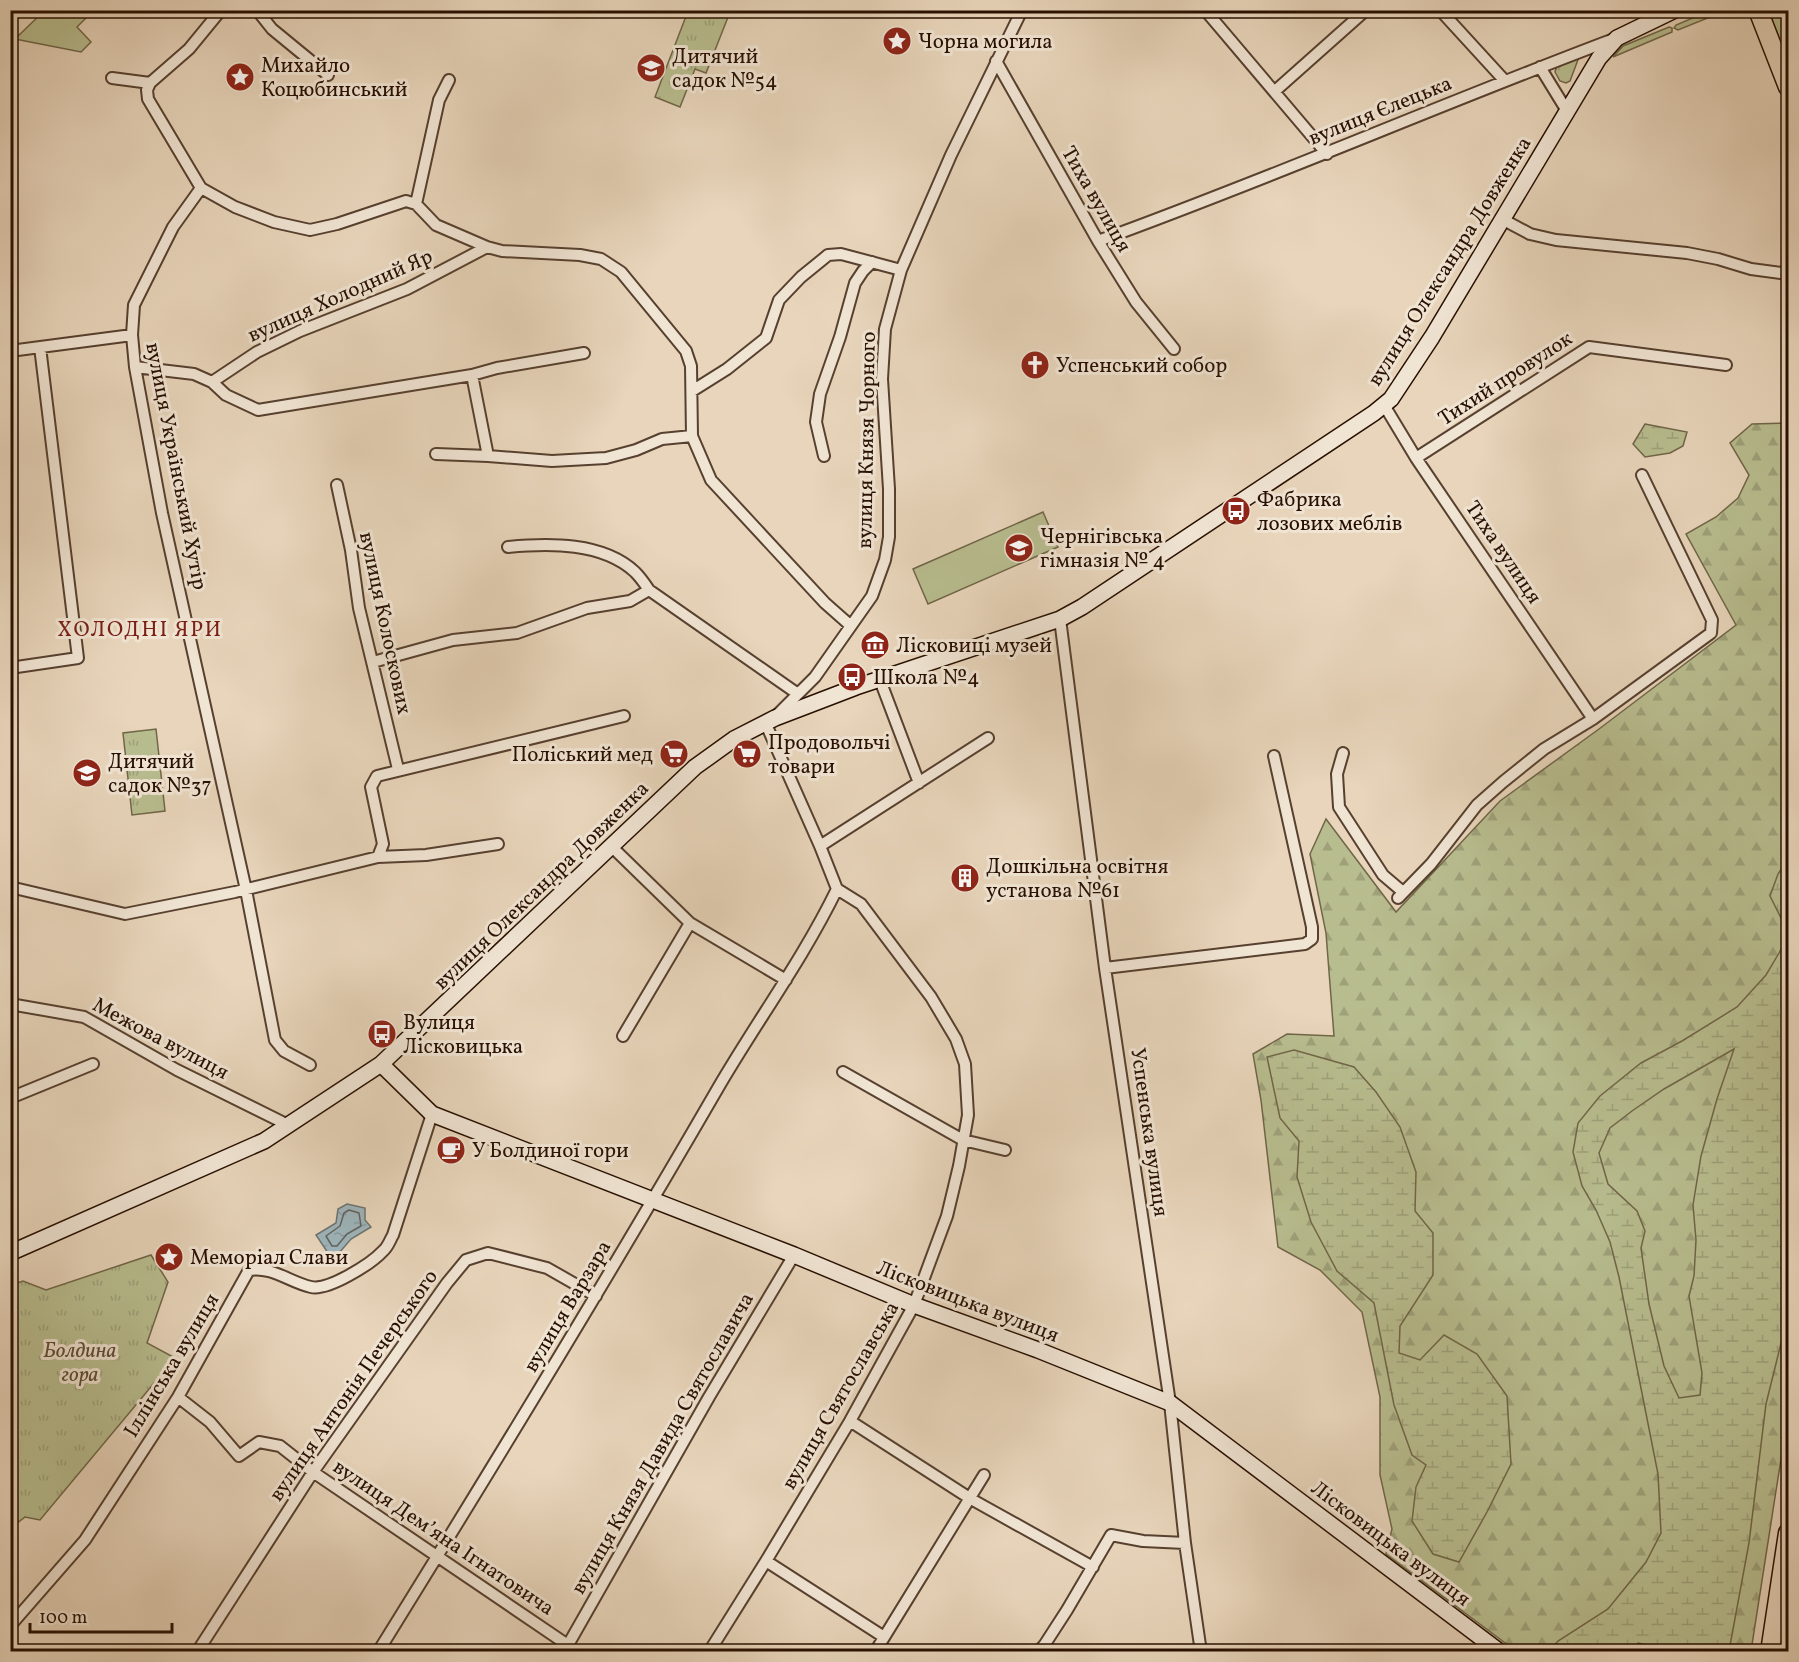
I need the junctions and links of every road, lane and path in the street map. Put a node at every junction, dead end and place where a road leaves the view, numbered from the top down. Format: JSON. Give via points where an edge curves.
{"nodes":[{"id":1,"x":221,"y":10,"type":"edge"},
{"id":2,"x":257,"y":10,"type":"edge"},
{"id":3,"x":1022,"y":10,"type":"edge"},
{"id":4,"x":1206,"y":10,"type":"edge"},
{"id":5,"x":1366,"y":10,"type":"edge"},
{"id":6,"x":1440,"y":10,"type":"edge"},
{"id":7,"x":1675,"y":10,"type":"edge"},
{"id":8,"x":1758,"y":10,"type":"edge"},
{"id":9,"x":1617,"y":38,"type":"junction"},
{"id":10,"x":996,"y":61,"type":"junction"},
{"id":11,"x":1540,"y":67,"type":"junction"},
{"id":12,"x":328,"y":75,"type":"dead end"},
{"id":13,"x":112,"y":78,"type":"dead end"},
{"id":14,"x":449,"y":80,"type":"dead end"},
{"id":15,"x":1505,"y":81,"type":"junction"},
{"id":16,"x":150,"y":82,"type":"junction"},
{"id":17,"x":1788,"y":87,"type":"edge"},
{"id":18,"x":1275,"y":91,"type":"junction"},
{"id":19,"x":1567,"y":111,"type":"junction"},
{"id":20,"x":1327,"y":154,"type":"junction"},
{"id":21,"x":201,"y":188,"type":"junction"},
{"id":22,"x":416,"y":204,"type":"junction"},
{"id":23,"x":1502,"y":219,"type":"junction"},
{"id":24,"x":1098,"y":241,"type":"junction"},
{"id":25,"x":487,"y":248,"type":"junction"},
{"id":26,"x":872,"y":262,"type":"junction"},
{"id":27,"x":901,"y":270,"type":"junction"},
{"id":28,"x":1788,"y":273,"type":"edge"},
{"id":29,"x":132,"y":335,"type":"junction"},
{"id":30,"x":40,"y":347,"type":"junction"},
{"id":31,"x":1174,"y":349,"type":"dead end"},
{"id":32,"x":10,"y":351,"type":"edge"},
{"id":33,"x":584,"y":353,"type":"dead end"},
{"id":34,"x":1726,"y":365,"type":"dead end"},
{"id":35,"x":135,"y":367,"type":"junction"},
{"id":36,"x":472,"y":375,"type":"junction"},
{"id":37,"x":212,"y":382,"type":"junction"},
{"id":38,"x":692,"y":391,"type":"junction"},
{"id":39,"x":1384,"y":405,"type":"junction"},
{"id":40,"x":692,"y":436,"type":"junction"},
{"id":41,"x":436,"y":454,"type":"dead end"},
{"id":42,"x":488,"y":456,"type":"junction"},
{"id":43,"x":824,"y":456,"type":"dead end"},
{"id":44,"x":1416,"y":458,"type":"junction"},
{"id":45,"x":1642,"y":475,"type":"dead end"},
{"id":46,"x":337,"y":485,"type":"dead end"},
{"id":47,"x":508,"y":547,"type":"dead end"},
{"id":48,"x":649,"y":590,"type":"junction"},
{"id":49,"x":1060,"y":619,"type":"junction"},
{"id":50,"x":851,"y":626,"type":"junction"},
{"id":51,"x":373,"y":662,"type":"junction"},
{"id":52,"x":10,"y":668,"type":"edge"},
{"id":53,"x":880,"y":680,"type":"junction"},
{"id":54,"x":798,"y":694,"type":"junction"},
{"id":55,"x":624,"y":716,"type":"dead end"},
{"id":56,"x":1593,"y":719,"type":"junction"},
{"id":57,"x":770,"y":720,"type":"junction"},
{"id":58,"x":988,"y":738,"type":"dead end"},
{"id":59,"x":1343,"y":753,"type":"dead end"},
{"id":60,"x":1274,"y":756,"type":"dead end"},
{"id":61,"x":399,"y":770,"type":"junction"},
{"id":62,"x":919,"y":783,"type":"junction"},
{"id":63,"x":498,"y":844,"type":"dead end"},
{"id":64,"x":611,"y":846,"type":"junction"},
{"id":65,"x":820,"y":846,"type":"junction"},
{"id":66,"x":378,"y":858,"type":"junction"},
{"id":67,"x":10,"y":887,"type":"edge"},
{"id":68,"x":837,"y":889,"type":"junction"},
{"id":69,"x":246,"y":890,"type":"junction"},
{"id":70,"x":690,"y":922,"type":"junction"},
{"id":71,"x":1105,"y":968,"type":"junction"},
{"id":72,"x":786,"y":980,"type":"junction"},
{"id":73,"x":10,"y":1004,"type":"edge"},
{"id":74,"x":623,"y":1035,"type":"dead end"},
{"id":75,"x":93,"y":1064,"type":"dead end"},
{"id":76,"x":381,"y":1064,"type":"junction"},
{"id":77,"x":310,"y":1065,"type":"dead end"},
{"id":78,"x":843,"y":1072,"type":"dead end"},
{"id":79,"x":10,"y":1098,"type":"edge"},
{"id":80,"x":432,"y":1114,"type":"junction"},
{"id":81,"x":288,"y":1125,"type":"junction"},
{"id":82,"x":963,"y":1140,"type":"junction"},
{"id":83,"x":1005,"y":1150,"type":"dead end"},
{"id":84,"x":653,"y":1200,"type":"junction"},
{"id":85,"x":10,"y":1253,"type":"edge"},
{"id":86,"x":794,"y":1255,"type":"junction"},
{"id":87,"x":596,"y":1296,"type":"junction"},
{"id":88,"x":914,"y":1305,"type":"junction"},
{"id":89,"x":178,"y":1396,"type":"junction"},
{"id":90,"x":1170,"y":1403,"type":"junction"},
{"id":91,"x":850,"y":1421,"type":"junction"},
{"id":92,"x":313,"y":1472,"type":"junction"},
{"id":93,"x":984,"y":1475,"type":"dead end"},
{"id":94,"x":971,"y":1499,"type":"junction"},
{"id":95,"x":1788,"y":1533,"type":"edge"},
{"id":96,"x":1185,"y":1543,"type":"junction"},
{"id":97,"x":437,"y":1556,"type":"junction"},
{"id":98,"x":766,"y":1561,"type":"junction"},
{"id":99,"x":1093,"y":1567,"type":"junction"},
{"id":100,"x":10,"y":1626,"type":"edge"},
{"id":101,"x":884,"y":1637,"type":"junction"},
{"id":102,"x":566,"y":1648,"type":"edge"},
{"id":103,"x":197,"y":1652,"type":"edge"},
{"id":104,"x":378,"y":1652,"type":"edge"},
{"id":105,"x":578,"y":1652,"type":"edge"},
{"id":106,"x":709,"y":1652,"type":"edge"},
{"id":107,"x":875,"y":1652,"type":"edge"},
{"id":108,"x":1038,"y":1652,"type":"edge"},
{"id":109,"x":1201,"y":1652,"type":"edge"},
{"id":110,"x":1500,"y":1652,"type":"edge"},
{"id":111,"x":1770,"y":1652,"type":"edge"}],
"edges":[{"from":1,"to":16,"type":"street","via":[[189,49]]},
{"from":2,"to":12,"type":"street","via":[[272,28]]},
{"from":3,"to":10,"type":"street","name":"вулиця Князя Чорного"},
{"from":4,"to":18,"type":"street"},
{"from":5,"to":18,"type":"street"},
{"from":6,"to":15,"type":"street"},
{"from":7,"to":9,"type":"main road","name":"вулиця Єлецька"},
{"from":8,"to":17,"type":"main road"},
{"from":9,"to":11,"type":"street","name":"вулиця Єлецька"},
{"from":9,"to":19,"type":"main road","name":"вулиця Олександра Довженка","via":[[1599,58]]},
{"from":10,"to":24,"type":"street","name":"Тиха вулиця"},
{"from":10,"to":27,"type":"street","name":"вулиця Князя Чорного"},
{"from":11,"to":15,"type":"street","name":"вулиця Єлецька"},
{"from":11,"to":19,"type":"street"},
{"from":13,"to":16,"type":"street"},
{"from":14,"to":22,"type":"street","via":[[439,100]]},
{"from":15,"to":20,"type":"street","name":"вулиця Єлецька"},
{"from":16,"to":21,"type":"street","via":[[148,99]]},
{"from":18,"to":20,"type":"street"},
{"from":19,"to":23,"type":"main road","name":"вулиця Олександра Довженка"},
{"from":20,"to":24,"type":"street","name":"вулиця Єлецька"},
{"from":21,"to":22,"type":"street","via":[[235,207],[310,230],[406,201]]},
{"from":21,"to":29,"type":"street","name":"вулиця Український Хутір","via":[[173,227],[134,305]]},
{"from":22,"to":25,"type":"street","via":[[436,225]]},
{"from":23,"to":28,"type":"street","via":[[1530,234],[1556,240],[1687,253],[1752,269]]},
{"from":23,"to":39,"type":"main road","name":"вулиця Олександра Довженка","via":[[1432,337]]},
{"from":24,"to":31,"type":"street","name":"Тиха вулиця","via":[[1136,302]]},
{"from":25,"to":37,"type":"street","name":"вулиця Холодний Яр","via":[[407,289],[256,352]]},
{"from":25,"to":38,"type":"street","via":[[580,255],[601,259],[621,272],[686,351]]},
{"from":26,"to":27,"type":"street"},
{"from":26,"to":38,"type":"street","via":[[842,254],[828,255],[779,300],[766,338]]},
{"from":26,"to":43,"type":"street","via":[[855,283],[820,394],[816,422]]},
{"from":27,"to":50,"type":"street","name":"вулиця Князя Чорного","via":[[885,329],[882,379],[889,537],[872,596]]},
{"from":29,"to":30,"type":"street"},
{"from":29,"to":35,"type":"street","name":"вулиця Український Хутір"},
{"from":30,"to":32,"type":"street"},
{"from":30,"to":52,"type":"street","via":[[78,658]]},
{"from":33,"to":36,"type":"street"},
{"from":34,"to":44,"type":"street","name":"Тихий провулок","via":[[1589,347]]},
{"from":35,"to":37,"type":"street","via":[[194,374]]},
{"from":35,"to":69,"type":"street","name":"вулиця Український Хутір","via":[[162,513]]},
{"from":36,"to":37,"type":"street","via":[[258,410],[226,395]]},
{"from":36,"to":42,"type":"street"},
{"from":38,"to":40,"type":"street"},
{"from":39,"to":44,"type":"street","name":"Тиха вулиця"},
{"from":39,"to":49,"type":"main road","name":"вулиця Олександра Довженка"},
{"from":40,"to":42,"type":"street","via":[[662,439],[606,458]]},
{"from":40,"to":50,"type":"street","via":[[711,480]]},
{"from":41,"to":42,"type":"street"},
{"from":44,"to":56,"type":"street","name":"Тиха вулиця"},
{"from":45,"to":56,"type":"street","via":[[1712,620],[1711,633]]},
{"from":46,"to":51,"type":"street","name":"вулиця Колоскових"},
{"from":47,"to":48,"type":"street","via":[[553,545],[594,551],[635,572]]},
{"from":48,"to":51,"type":"street","via":[[630,602],[587,608],[517,633],[453,640]]},
{"from":48,"to":54,"type":"street"},
{"from":49,"to":53,"type":"main road","name":"вулиця Олександра Довженка"},
{"from":49,"to":71,"type":"street","name":"Успенська вулиця"},
{"from":50,"to":54,"type":"street","name":"вулиця Князя Чорного"},
{"from":51,"to":61,"type":"street","name":"вулиця Колоскових"},
{"from":53,"to":57,"type":"main road","name":"вулиця Олександра Довженка"},
{"from":53,"to":62,"type":"street"},
{"from":54,"to":57,"type":"street","name":"вулиця Князя Чорного"},
{"from":55,"to":61,"type":"street"},
{"from":56,"to":59,"type":"street","via":[[1544,749],[1477,805],[1401,895],[1383,875],[1339,807],[1337,774]]},
{"from":57,"to":64,"type":"main road","name":"вулиця Олександра Довженка","via":[[734,739],[695,767]]},
{"from":57,"to":65,"type":"street"},
{"from":58,"to":62,"type":"street"},
{"from":60,"to":71,"type":"street","via":[[1312,939],[1305,944]]},
{"from":61,"to":66,"type":"street","via":[[377,776],[371,788],[383,844]]},
{"from":62,"to":65,"type":"street"},
{"from":63,"to":66,"type":"street"},
{"from":64,"to":70,"type":"street"},
{"from":64,"to":76,"type":"main road","name":"вулиця Олександра Довженка"},
{"from":65,"to":68,"type":"street"},
{"from":66,"to":69,"type":"street"},
{"from":67,"to":69,"type":"street","via":[[125,914]]},
{"from":68,"to":72,"type":"street","name":"вулиця Варзара"},
{"from":68,"to":82,"type":"street","name":"вулиця Святославська","via":[[861,904],[931,997],[956,1040],[965,1064],[968,1115]]},
{"from":69,"to":77,"type":"street","name":"вулиця Український Хутір","via":[[275,1040],[284,1051]]},
{"from":70,"to":72,"type":"street"},
{"from":70,"to":74,"type":"street"},
{"from":71,"to":90,"type":"street","name":"Успенська вулиця"},
{"from":72,"to":84,"type":"street","name":"вулиця Варзара","via":[[738,1053]]},
{"from":73,"to":81,"type":"street","name":"Межова вулиця","via":[[84,1017],[177,1070]]},
{"from":75,"to":79,"type":"street"},
{"from":76,"to":80,"type":"main road","name":"Лісковицька вулиця"},
{"from":76,"to":81,"type":"main road","name":"вулиця Олександра Довженка"},
{"from":78,"to":82,"type":"street"},
{"from":80,"to":84,"type":"main road","name":"Лісковицька вулиця"},
{"from":80,"to":89,"type":"street","name":"Іллінська вулиця","via":[[393,1235],[384,1250],[354,1272],[320,1288],[261,1268],[249,1270]]},
{"from":81,"to":85,"type":"main road","name":"вулиця Олександра Довженка","via":[[264,1142]]},
{"from":82,"to":83,"type":"street"},
{"from":82,"to":88,"type":"street","name":"вулиця Святославська","via":[[946,1216]]},
{"from":84,"to":86,"type":"main road","name":"Лісковицька вулиця"},
{"from":84,"to":87,"type":"street","name":"вулиця Варзара"},
{"from":86,"to":88,"type":"main road","name":"Лісковицька вулиця"},
{"from":86,"to":102,"type":"street","name":"вулиця Князя Давида Святославича"},
{"from":87,"to":92,"type":"street","name":"вулиця Антонія Печерського","via":[[547,1268],[488,1253],[466,1260]]},
{"from":87,"to":97,"type":"street","name":"вулиця Варзара"},
{"from":88,"to":90,"type":"main road","name":"Лісковицька вулиця"},
{"from":88,"to":91,"type":"street","name":"вулиця Святославська"},
{"from":89,"to":92,"type":"street","name":"вулиця Демʼяна Ігнатовича","via":[[210,1422],[239,1456],[259,1442],[280,1446]]},
{"from":89,"to":100,"type":"street","name":"Іллінська вулиця","via":[[86,1540]]},
{"from":90,"to":96,"type":"street","name":"Успенська вулиця"},
{"from":90,"to":110,"type":"main road","name":"Лісковицька вулиця"},
{"from":91,"to":94,"type":"street"},
{"from":91,"to":98,"type":"street","name":"вулиця Святославська"},
{"from":92,"to":97,"type":"street","name":"вулиця Демʼяна Ігнатовича"},
{"from":92,"to":103,"type":"street","name":"вулиця Антонія Печерського"},
{"from":93,"to":94,"type":"street"},
{"from":94,"to":99,"type":"street"},
{"from":94,"to":101,"type":"street"},
{"from":95,"to":111,"type":"main road"},
{"from":96,"to":99,"type":"street","via":[[1111,1535]]},
{"from":96,"to":109,"type":"street","name":"Успенська вулиця"},
{"from":97,"to":102,"type":"street","name":"вулиця Демʼяна Ігнатовича"},
{"from":97,"to":104,"type":"street","name":"вулиця Варзара"},
{"from":98,"to":101,"type":"street"},
{"from":98,"to":106,"type":"street","name":"вулиця Святославська"},
{"from":99,"to":108,"type":"street"},
{"from":101,"to":107,"type":"street"},
{"from":102,"to":105,"type":"street","name":"вулиця Демʼяна Ігнатовича"}]}
